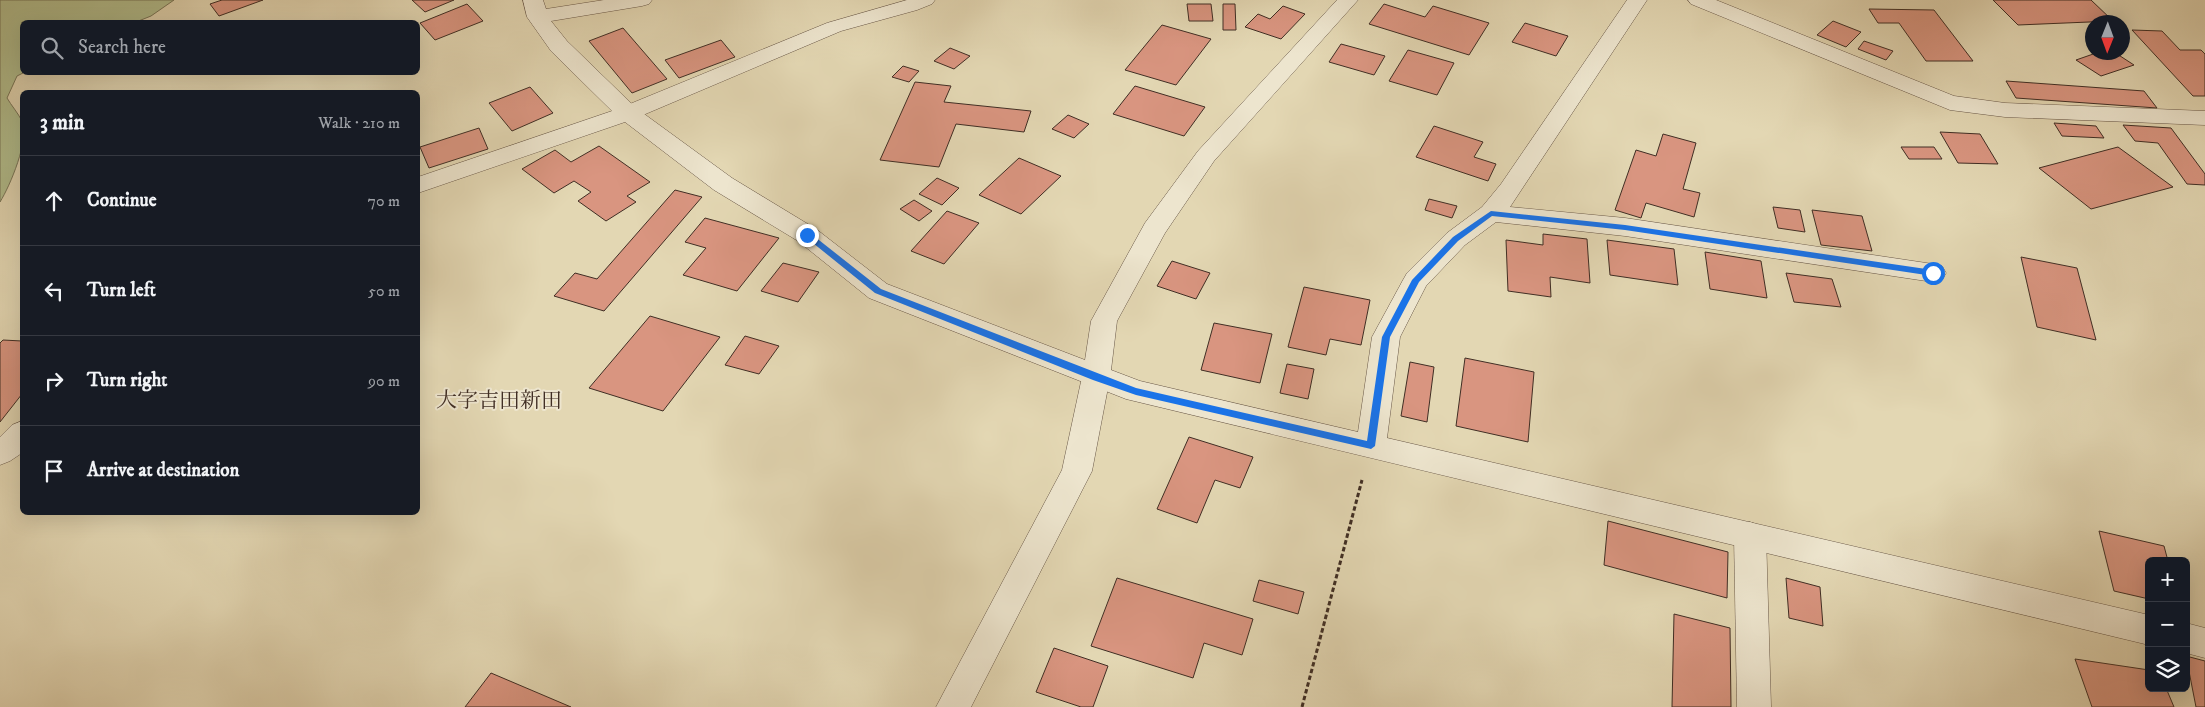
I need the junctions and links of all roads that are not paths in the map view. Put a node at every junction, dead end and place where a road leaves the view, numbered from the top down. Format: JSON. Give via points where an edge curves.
{"nodes":[{"id":1,"x":642,"y":0,"type":"edge"},
{"id":2,"x":925,"y":0,"type":"edge"},
{"id":3,"x":1348,"y":0,"type":"edge"},
{"id":4,"x":1637,"y":0,"type":"edge"},
{"id":5,"x":1698,"y":0,"type":"edge"},
{"id":6,"x":535,"y":9,"type":"edge"},
{"id":7,"x":628,"y":113,"type":"junction"},
{"id":8,"x":2205,"y":118,"type":"edge"},
{"id":9,"x":420,"y":184,"type":"edge"},
{"id":10,"x":1491,"y":214,"type":"junction"},
{"id":11,"x":1933,"y":273,"type":"dead end"},
{"id":12,"x":1096,"y":377,"type":"junction"},
{"id":13,"x":20,"y":436,"type":"edge"},
{"id":14,"x":1371,"y":446,"type":"junction"},
{"id":15,"x":0,"y":453,"type":"edge"},
{"id":16,"x":1750,"y":535,"type":"junction"},
{"id":17,"x":2145,"y":629,"type":"edge"},
{"id":18,"x":2190,"y":639,"type":"edge"},
{"id":19,"x":2205,"y":643,"type":"edge"},
{"id":20,"x":954,"y":707,"type":"edge"},
{"id":21,"x":1754,"y":707,"type":"edge"}],
"edges":[{"from":1,"to":6,"type":"street"},
{"from":2,"to":7,"type":"street","via":[[834,28]]},
{"from":3,"to":12,"type":"street","via":[[1206,156],[1154,229],[1104,321]]},
{"from":4,"to":10,"type":"street"},
{"from":5,"to":8,"type":"street","via":[[1950,102],[2005,110]]},
{"from":6,"to":7,"type":"street","via":[[560,46]]},
{"from":7,"to":9,"type":"street"},
{"from":7,"to":12,"type":"street","via":[[723,184],[807,235],[878,291]]},
{"from":10,"to":11,"type":"street","via":[[1625,227]]},
{"from":10,"to":14,"type":"street","via":[[1456,239],[1416,280],[1386,337]]},
{"from":12,"to":14,"type":"street","via":[[1136,391]]},
{"from":12,"to":20,"type":"street","via":[[1077,470]]},
{"from":13,"to":15,"type":"street"},
{"from":14,"to":16,"type":"street"},
{"from":16,"to":17,"type":"street"},
{"from":16,"to":21,"type":"street"},
{"from":18,"to":19,"type":"street"}]}
